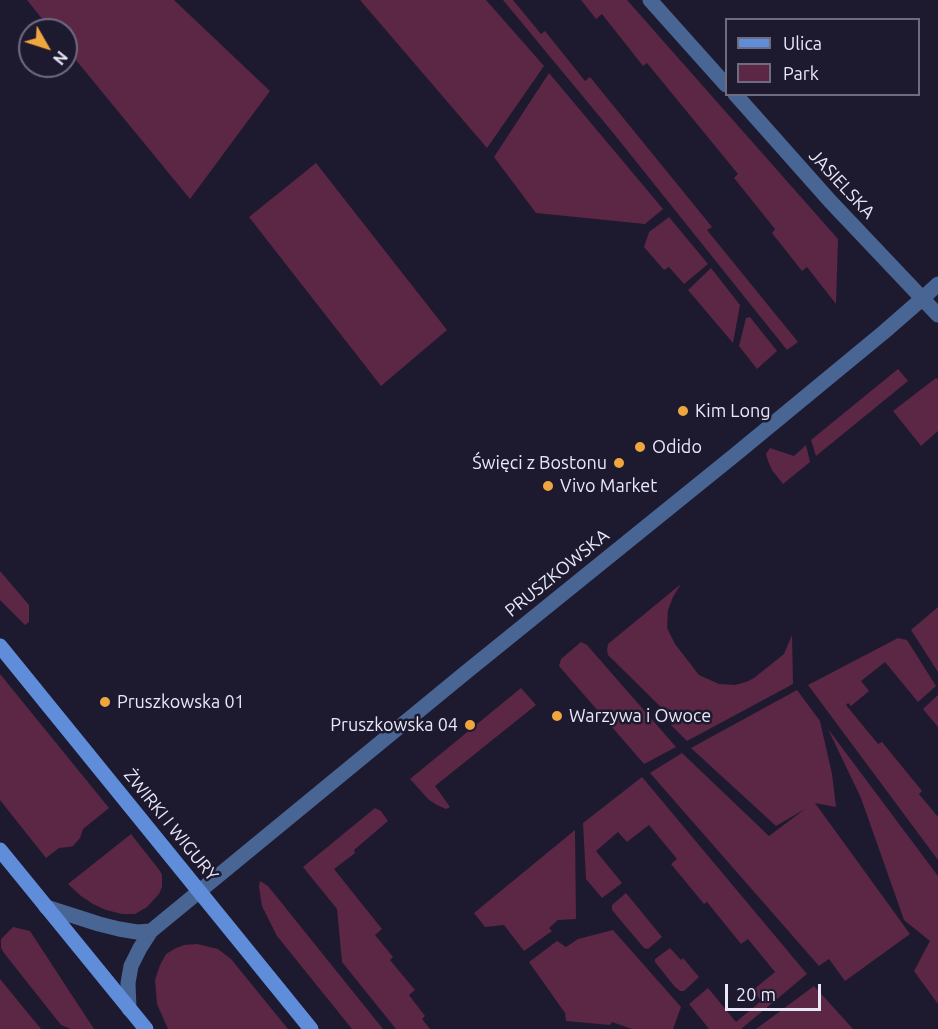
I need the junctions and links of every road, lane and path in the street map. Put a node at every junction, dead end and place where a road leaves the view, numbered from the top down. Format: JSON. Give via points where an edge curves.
{"nodes":[{"id":1,"x":650,"y":0,"type":"edge"},
{"id":2,"x":725,"y":84,"type":"edge"},
{"id":3,"x":737,"y":96,"type":"edge"},
{"id":4,"x":938,"y":284,"type":"edge"},
{"id":5,"x":923,"y":298,"type":"junction"},
{"id":6,"x":938,"y":315,"type":"edge"},
{"id":7,"x":0,"y":646,"type":"edge"},
{"id":8,"x":0,"y":850,"type":"edge"},
{"id":9,"x":199,"y":891,"type":"junction"},
{"id":10,"x":46,"y":906,"type":"junction"},
{"id":11,"x":151,"y":931,"type":"junction"},
{"id":12,"x":129,"y":1009,"type":"junction"},
{"id":13,"x":146,"y":1029,"type":"edge"},
{"id":14,"x":311,"y":1029,"type":"edge"}],
"edges":[{"from":1,"to":2,"type":"street"},
{"from":3,"to":5,"type":"street","name":"JASIELSKA"},
{"from":4,"to":5,"type":"street","name":"PRUSZKOWSKA"},
{"from":5,"to":6,"type":"street","name":"JASIELSKA"},
{"from":5,"to":9,"type":"street","name":"PRUSZKOWSKA"},
{"from":7,"to":9,"type":"main road","name":"ŻWIRKI I WIGURY"},
{"from":8,"to":10,"type":"main road"},
{"from":9,"to":11,"type":"street","name":"PRUSZKOWSKA"},
{"from":9,"to":14,"type":"main road","name":"ŻWIRKI I WIGURY"},
{"from":10,"to":11,"type":"street","via":[[119,929]]},
{"from":10,"to":12,"type":"main road"},
{"from":11,"to":12,"type":"street","name":"PRUSZKOWSKA","via":[[131,966]]},
{"from":12,"to":13,"type":"main road"}]}
